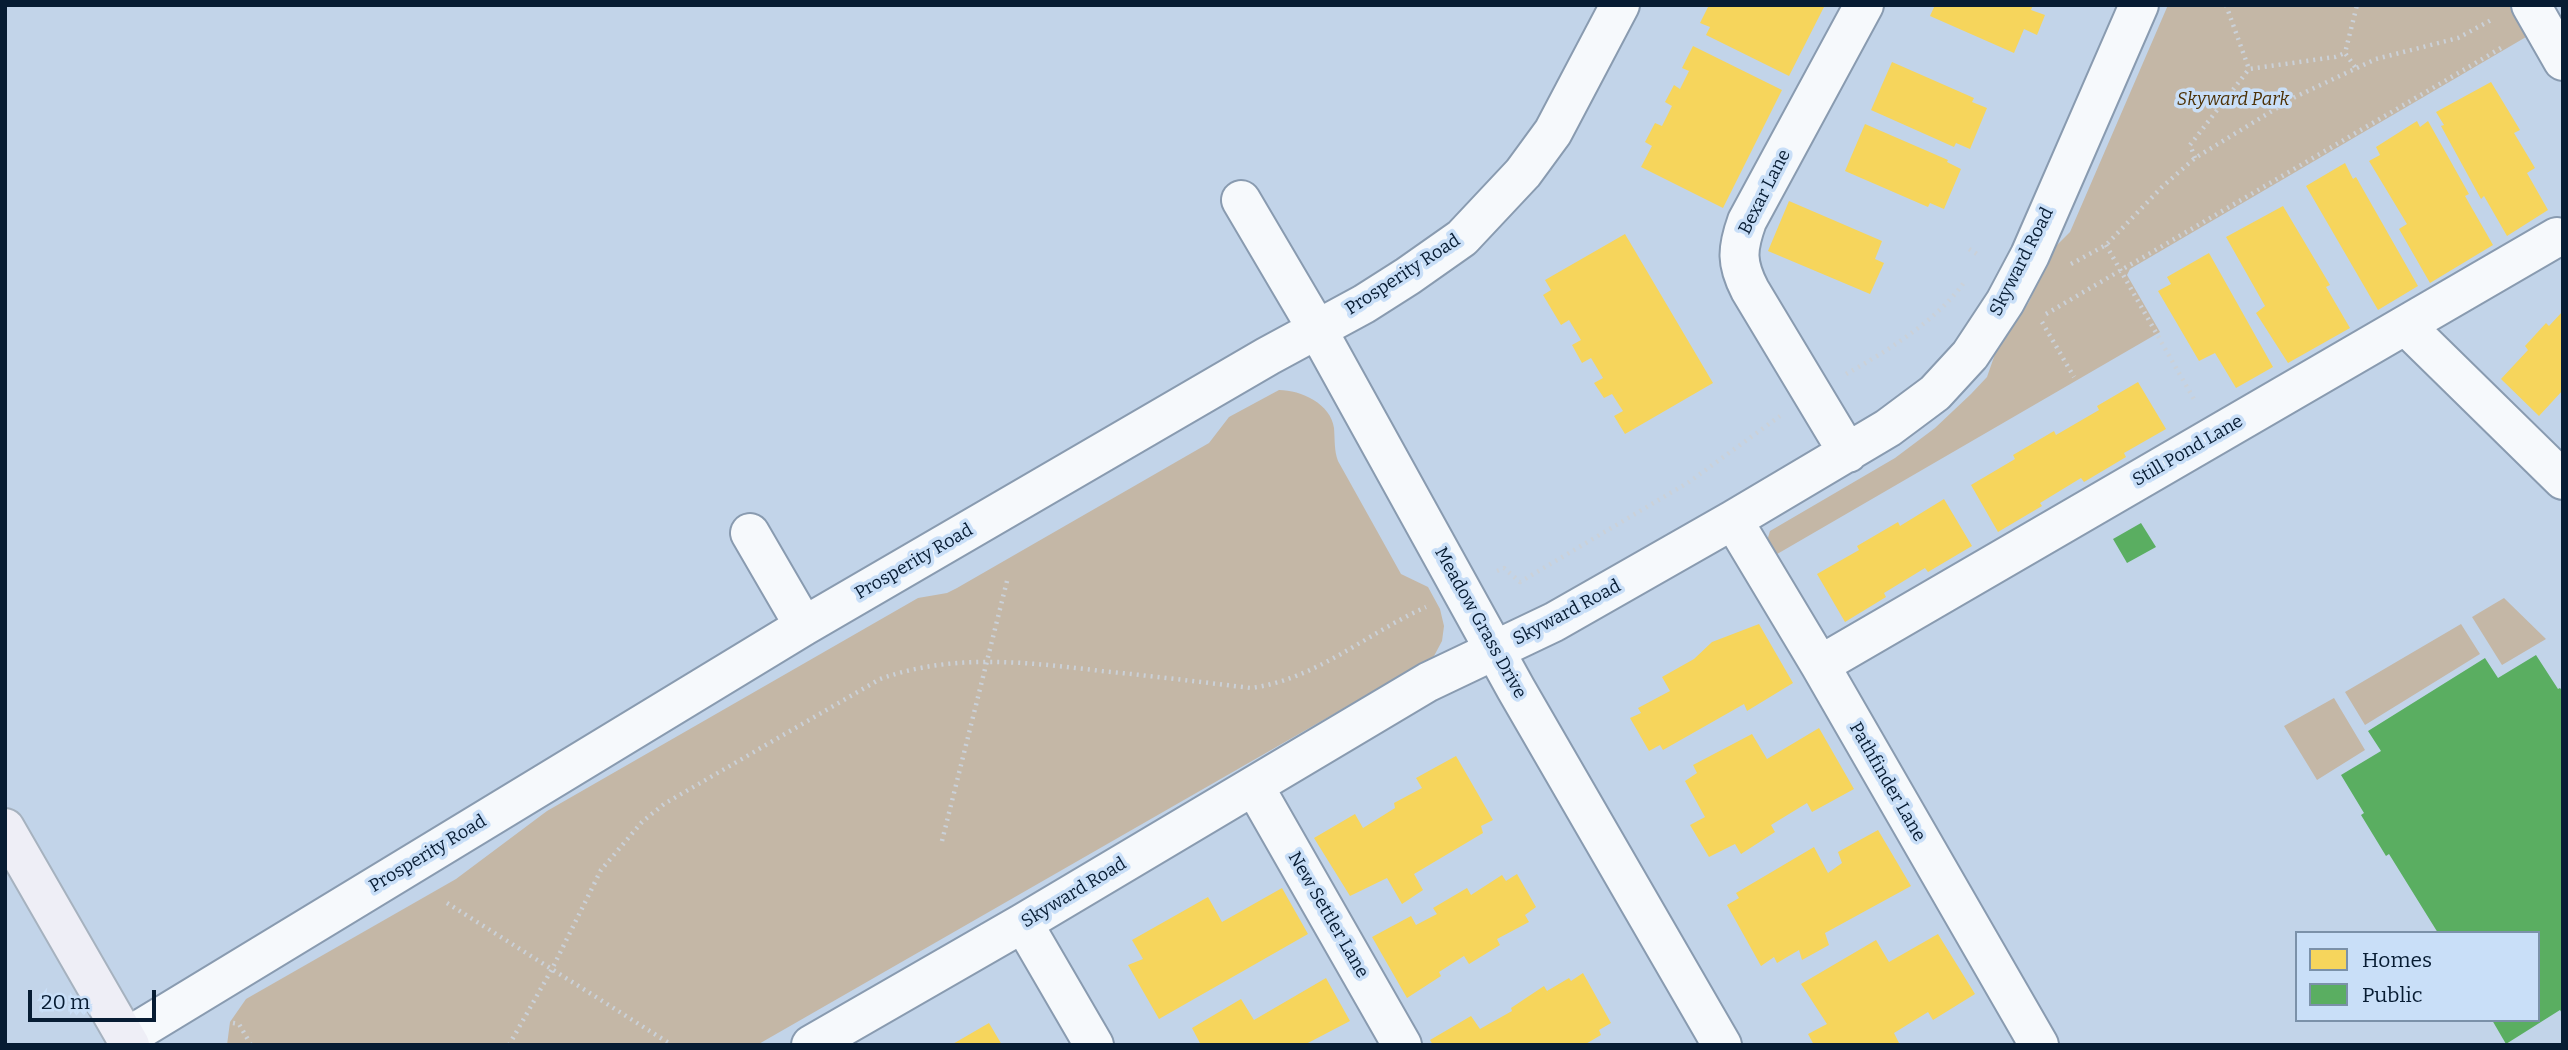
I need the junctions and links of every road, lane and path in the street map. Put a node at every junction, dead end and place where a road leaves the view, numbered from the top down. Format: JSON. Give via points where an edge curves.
{"nodes":[{"id":1,"x":1620,"y":5,"type":"edge"},
{"id":2,"x":1864,"y":5,"type":"edge"},
{"id":3,"x":2139,"y":5,"type":"edge"},
{"id":4,"x":2226,"y":5,"type":"edge"},
{"id":5,"x":2357,"y":5,"type":"edge"},
{"id":6,"x":2514,"y":11,"type":"edge"},
{"id":7,"x":2501,"y":48,"type":"dead end"},
{"id":8,"x":2346,"y":53,"type":"junction"},
{"id":9,"x":2563,"y":61,"type":"edge"},
{"id":10,"x":2355,"y":67,"type":"junction"},
{"id":11,"x":2249,"y":69,"type":"junction"},
{"id":12,"x":2195,"y":158,"type":"junction"},
{"id":13,"x":1241,"y":200,"type":"dead end"},
{"id":14,"x":2557,"y":237,"type":"dead end"},
{"id":15,"x":2106,"y":245,"type":"junction"},
{"id":16,"x":1969,"y":248,"type":"dead end"},
{"id":17,"x":1984,"y":249,"type":"dead end"},
{"id":18,"x":1980,"y":256,"type":"junction"},
{"id":19,"x":1975,"y":265,"type":"dead end"},
{"id":20,"x":2063,"y":269,"type":"dead end"},
{"id":21,"x":2120,"y":270,"type":"junction"},
{"id":22,"x":1969,"y":274,"type":"dead end"},
{"id":23,"x":2406,"y":326,"type":"junction"},
{"id":24,"x":1317,"y":329,"type":"junction"},
{"id":25,"x":2074,"y":377,"type":"dead end"},
{"id":26,"x":1811,"y":394,"type":"junction"},
{"id":27,"x":2214,"y":435,"type":"junction"},
{"id":28,"x":1847,"y":453,"type":"junction"},
{"id":29,"x":2563,"y":481,"type":"edge"},
{"id":30,"x":1733,"y":520,"type":"junction"},
{"id":31,"x":750,"y":533,"type":"dead end"},
{"id":32,"x":1504,"y":568,"type":"dead end"},
{"id":33,"x":1007,"y":581,"type":"dead end"},
{"id":34,"x":1410,"y":614,"type":"dead end"},
{"id":35,"x":804,"y":626,"type":"junction"},
{"id":36,"x":1494,"y":650,"type":"junction"},
{"id":37,"x":988,"y":660,"type":"junction"},
{"id":38,"x":1820,"y":665,"type":"junction"},
{"id":39,"x":1254,"y":786,"type":"junction"},
{"id":40,"x":5,"y":828,"type":"edge"},
{"id":41,"x":942,"y":841,"type":"dead end"},
{"id":42,"x":447,"y":904,"type":"dead end"},
{"id":43,"x":1023,"y":923,"type":"junction"},
{"id":44,"x":552,"y":969,"type":"junction"},
{"id":45,"x":229,"y":1022,"type":"dead end"},
{"id":46,"x":128,"y":1041,"type":"edge"},
{"id":47,"x":251,"y":1045,"type":"edge"},
{"id":48,"x":509,"y":1045,"type":"edge"},
{"id":49,"x":671,"y":1045,"type":"edge"},
{"id":50,"x":811,"y":1045,"type":"edge"},
{"id":51,"x":1094,"y":1045,"type":"edge"},
{"id":52,"x":1402,"y":1045,"type":"edge"},
{"id":53,"x":1722,"y":1045,"type":"edge"},
{"id":54,"x":2039,"y":1045,"type":"edge"}],
"edges":[{"from":1,"to":24,"type":"street","name":"Prosperity Road","via":[[1553,132],[1482,218],[1408,276]]},
{"from":2,"to":26,"type":"street","name":"Bexar Lane","via":[[1747,221],[1739,244],[1743,277]]},
{"from":3,"to":28,"type":"street","name":"Skyward Road","via":[[2005,302],[1970,355],[1935,393]]},
{"from":4,"to":11,"type":"path"},
{"from":5,"to":8,"type":"path"},
{"from":6,"to":9,"type":"street"},
{"from":6,"to":10,"type":"path","via":[[2458,38]]},
{"from":7,"to":21,"type":"path"},
{"from":8,"to":10,"type":"path"},
{"from":8,"to":11,"type":"path"},
{"from":10,"to":12,"type":"path","via":[[2295,97]]},
{"from":11,"to":12,"type":"path","via":[[2190,145]]},
{"from":12,"to":15,"type":"path"},
{"from":13,"to":24,"type":"street","name":"Meadow Grass Drive"},
{"from":14,"to":23,"type":"street","name":"Still Pond Lane"},
{"from":15,"to":20,"type":"path"},
{"from":15,"to":21,"type":"path"},
{"from":16,"to":18,"type":"path"},
{"from":17,"to":18,"type":"path"},
{"from":18,"to":19,"type":"path"},
{"from":21,"to":25,"type":"path","via":[[2040,318]]},
{"from":21,"to":27,"type":"path"},
{"from":22,"to":26,"type":"path","via":[[1914,330]]},
{"from":23,"to":27,"type":"street","name":"Still Pond Lane"},
{"from":23,"to":29,"type":"street"},
{"from":24,"to":35,"type":"street","name":"Prosperity Road"},
{"from":24,"to":36,"type":"street","name":"Meadow Grass Drive"},
{"from":26,"to":28,"type":"street","name":"Bexar Lane"},
{"from":26,"to":32,"type":"path","via":[[1689,482],[1520,582]]},
{"from":27,"to":38,"type":"street","name":"Still Pond Lane"},
{"from":28,"to":30,"type":"street","name":"Skyward Road"},
{"from":30,"to":36,"type":"street","name":"Skyward Road","via":[[1554,622]]},
{"from":30,"to":38,"type":"street","name":"Pathfinder Lane"},
{"from":31,"to":35,"type":"street"},
{"from":33,"to":37,"type":"path"},
{"from":34,"to":37,"type":"path","via":[[1314,669],[1275,685],[1251,688]]},
{"from":35,"to":46,"type":"street","name":"Prosperity Road"},
{"from":36,"to":39,"type":"street","name":"Skyward Road","via":[[1429,682]]},
{"from":36,"to":53,"type":"street","name":"Meadow Grass Drive"},
{"from":37,"to":41,"type":"path"},
{"from":37,"to":44,"type":"path","via":[[905,670],[880,679],[664,804],[601,870]]},
{"from":38,"to":54,"type":"street","name":"Pathfinder Lane"},
{"from":39,"to":43,"type":"street","name":"Skyward Road"},
{"from":39,"to":52,"type":"street","name":"New Settler Lane"},
{"from":40,"to":46,"type":"main road"},
{"from":42,"to":44,"type":"path"},
{"from":43,"to":50,"type":"street","name":"Skyward Road"},
{"from":43,"to":51,"type":"street"},
{"from":44,"to":48,"type":"path"},
{"from":44,"to":49,"type":"path"},
{"from":45,"to":47,"type":"path","via":[[239,1024]]}]}
